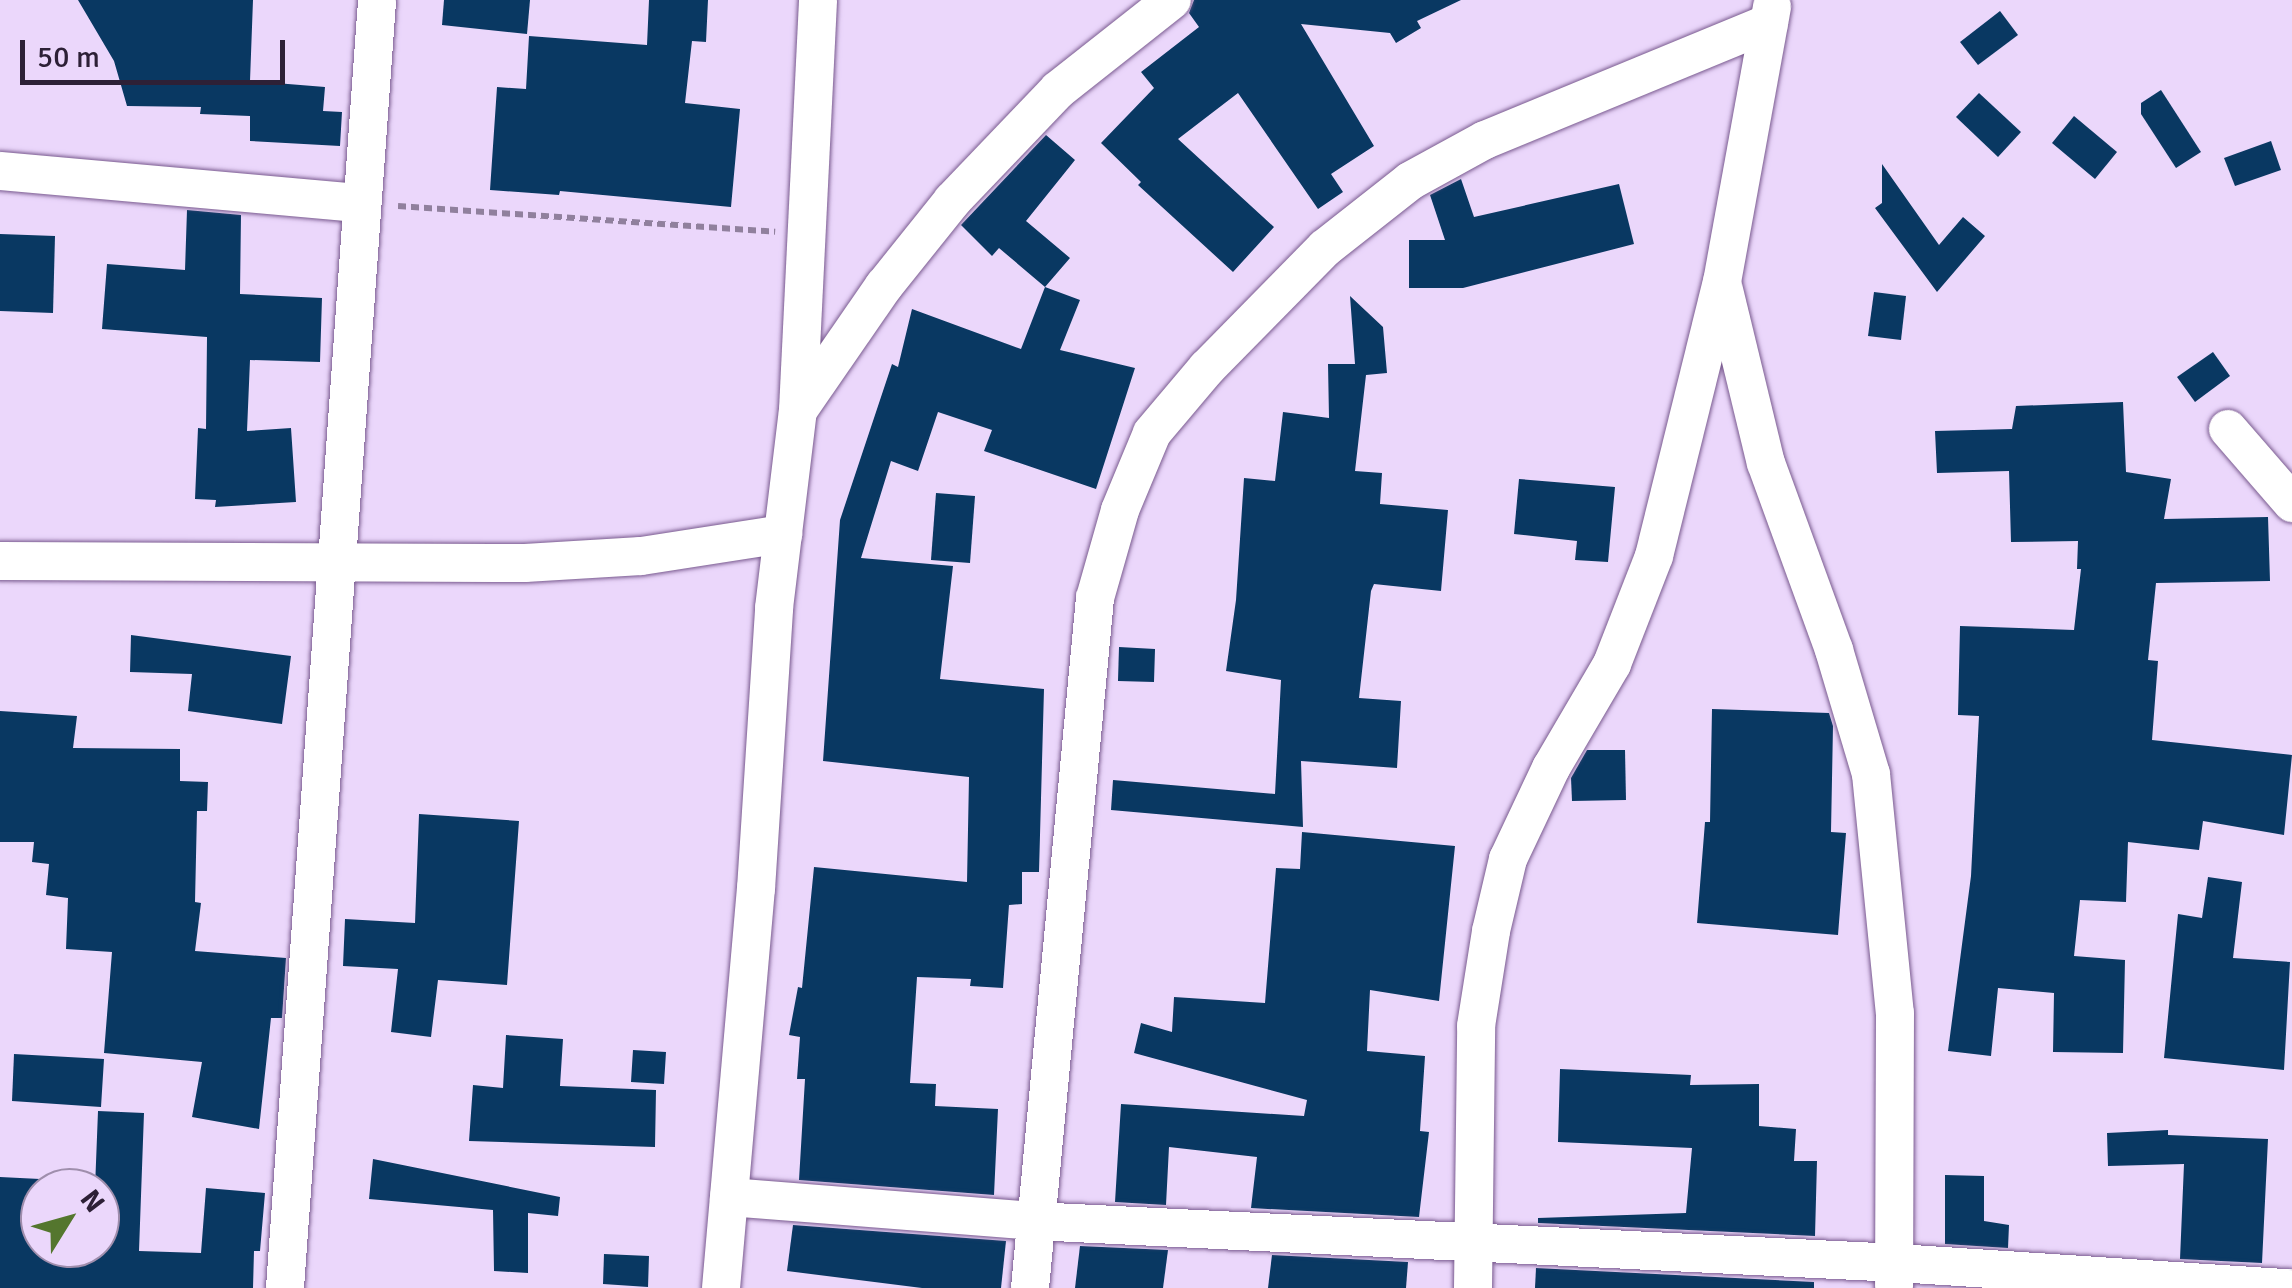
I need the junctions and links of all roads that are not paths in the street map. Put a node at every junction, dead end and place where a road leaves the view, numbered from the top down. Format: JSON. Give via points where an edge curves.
{"nodes":[{"id":1,"x":377,"y":0,"type":"edge"},
{"id":2,"x":818,"y":0,"type":"edge"},
{"id":3,"x":1172,"y":0,"type":"edge"},
{"id":4,"x":1771,"y":11,"type":"edge"},
{"id":5,"x":0,"y":170,"type":"edge"},
{"id":6,"x":362,"y":204,"type":"junction"},
{"id":7,"x":1722,"y":282,"type":"junction"},
{"id":8,"x":798,"y":410,"type":"junction"},
{"id":9,"x":2228,"y":429,"type":"dead end"},
{"id":10,"x":2292,"y":503,"type":"edge"},
{"id":11,"x":783,"y":534,"type":"junction"},
{"id":12,"x":338,"y":560,"type":"junction"},
{"id":13,"x":0,"y":561,"type":"edge"},
{"id":14,"x":729,"y":1197,"type":"junction"},
{"id":15,"x":1034,"y":1221,"type":"junction"},
{"id":16,"x":1475,"y":1244,"type":"junction"},
{"id":17,"x":1895,"y":1276,"type":"edge"},
{"id":18,"x":284,"y":1288,"type":"edge"},
{"id":19,"x":721,"y":1288,"type":"edge"},
{"id":20,"x":1030,"y":1288,"type":"edge"},
{"id":21,"x":1473,"y":1288,"type":"edge"},
{"id":22,"x":2287,"y":1288,"type":"edge"}],
"edges":[{"from":1,"to":6,"type":"street"},
{"from":2,"to":8,"type":"street"},
{"from":3,"to":8,"type":"street","via":[[1058,90],[952,201]]},
{"from":4,"to":7,"type":"street"},
{"from":4,"to":15,"type":"street","via":[[1485,140],[1410,181],[1325,248],[1152,434],[1120,510],[1095,598]]},
{"from":5,"to":6,"type":"street"},
{"from":6,"to":12,"type":"street"},
{"from":7,"to":16,"type":"street","via":[[1654,556],[1612,664],[1550,768],[1508,860],[1476,1026]]},
{"from":7,"to":17,"type":"street","via":[[1766,463],[1871,774],[1895,1013]]},
{"from":8,"to":11,"type":"street"},
{"from":9,"to":10,"type":"street"},
{"from":11,"to":12,"type":"street","via":[[580,560]]},
{"from":11,"to":14,"type":"street"},
{"from":12,"to":13,"type":"street"},
{"from":12,"to":18,"type":"street"},
{"from":14,"to":15,"type":"street"},
{"from":14,"to":19,"type":"street"},
{"from":15,"to":16,"type":"street"},
{"from":15,"to":20,"type":"street"},
{"from":16,"to":17,"type":"street"},
{"from":16,"to":21,"type":"street"},
{"from":17,"to":22,"type":"street"}]}
